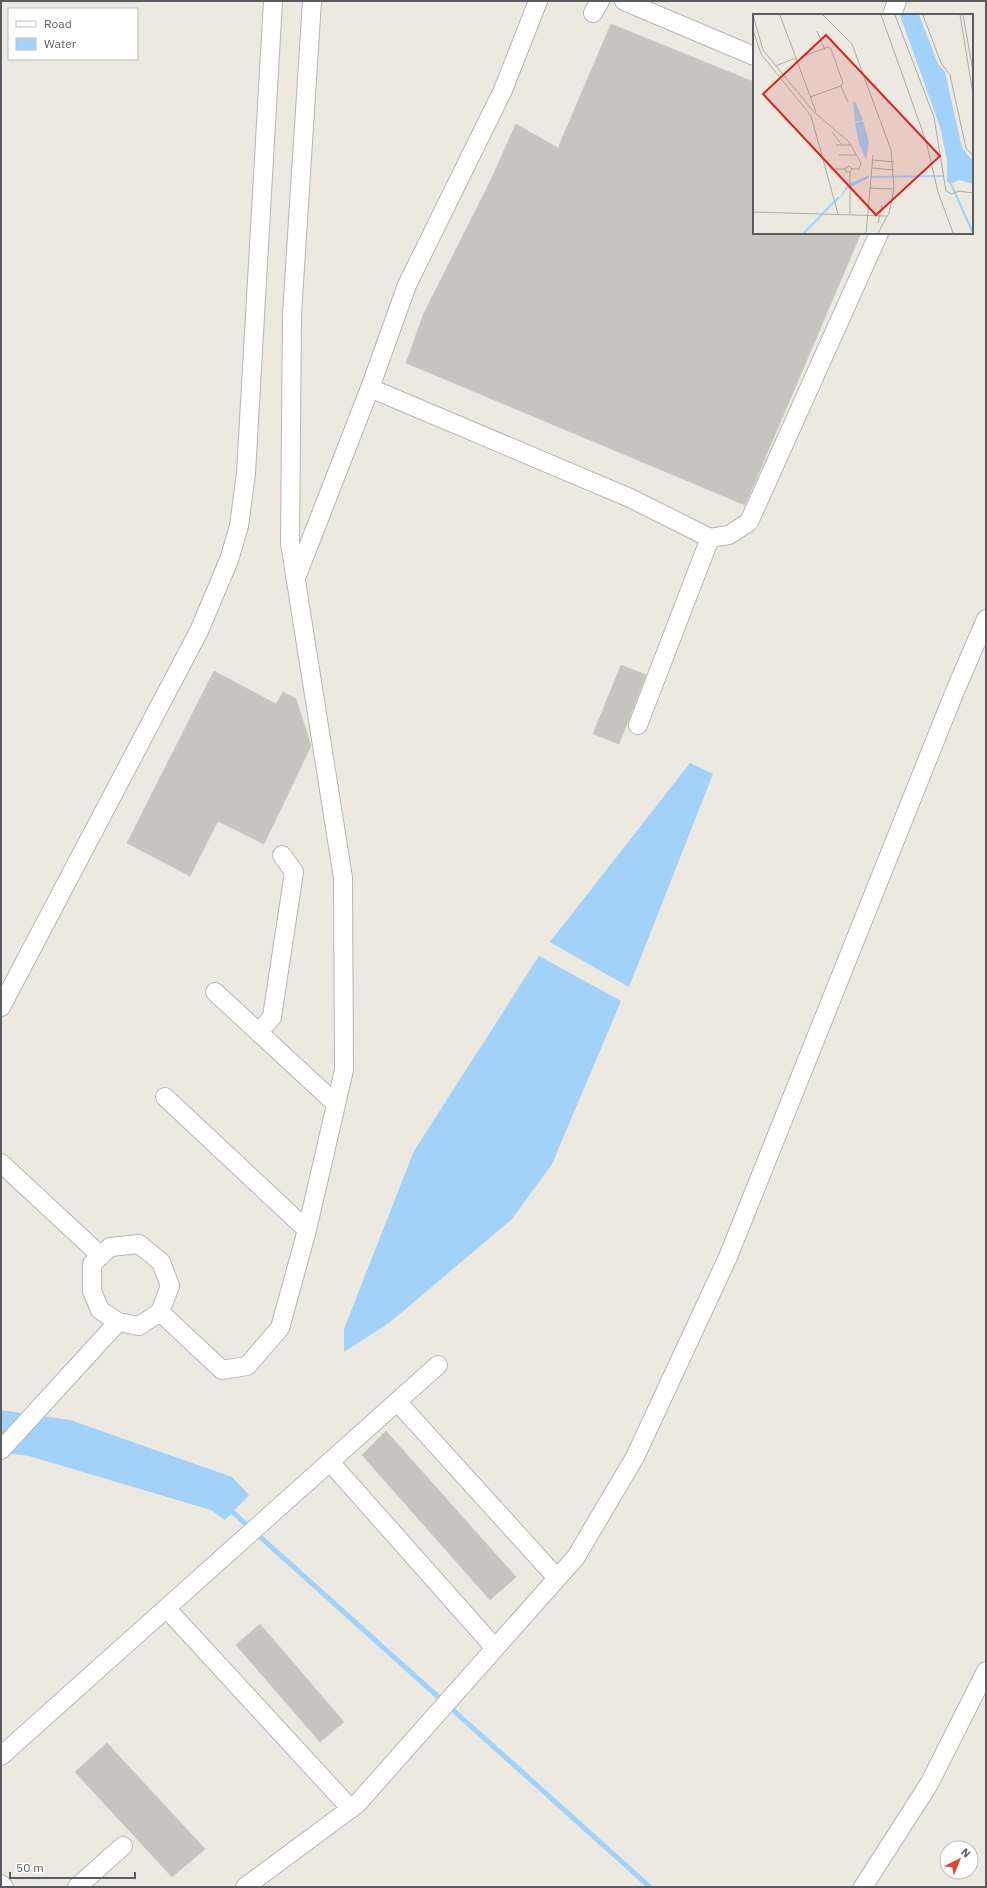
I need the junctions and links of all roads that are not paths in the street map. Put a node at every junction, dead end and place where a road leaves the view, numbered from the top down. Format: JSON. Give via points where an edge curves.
{"nodes":[{"id":1,"x":273,"y":1,"type":"edge"},
{"id":2,"x":312,"y":1,"type":"edge"},
{"id":3,"x":538,"y":1,"type":"edge"},
{"id":4,"x":624,"y":1,"type":"edge"},
{"id":5,"x":897,"y":1,"type":"edge"},
{"id":6,"x":892,"y":14,"type":"edge"},
{"id":7,"x":753,"y":56,"type":"edge"},
{"id":8,"x":879,"y":234,"type":"edge"},
{"id":9,"x":370,"y":388,"type":"junction"},
{"id":10,"x":710,"y":538,"type":"junction"},
{"id":11,"x":295,"y":578,"type":"junction"},
{"id":12,"x":986,"y":619,"type":"edge"},
{"id":13,"x":638,"y":726,"type":"dead end"},
{"id":14,"x":282,"y":855,"type":"dead end"},
{"id":15,"x":215,"y":992,"type":"dead end"},
{"id":16,"x":1,"y":1007,"type":"edge"},
{"id":17,"x":259,"y":1032,"type":"junction"},
{"id":18,"x":165,"y":1097,"type":"dead end"},
{"id":19,"x":336,"y":1104,"type":"junction"},
{"id":20,"x":1,"y":1162,"type":"edge"},
{"id":21,"x":307,"y":1230,"type":"junction"},
{"id":22,"x":101,"y":1256,"type":"junction"},
{"id":23,"x":160,"y":1312,"type":"junction"},
{"id":24,"x":118,"y":1322,"type":"junction"},
{"id":25,"x":438,"y":1365,"type":"dead end"},
{"id":26,"x":402,"y":1407,"type":"dead end"},
{"id":27,"x":1,"y":1450,"type":"edge"},
{"id":28,"x":330,"y":1462,"type":"junction"},
{"id":29,"x":557,"y":1578,"type":"junction"},
{"id":30,"x":167,"y":1609,"type":"junction"},
{"id":31,"x":495,"y":1648,"type":"junction"},
{"id":32,"x":986,"y":1671,"type":"edge"},
{"id":33,"x":1,"y":1756,"type":"edge"},
{"id":34,"x":351,"y":1809,"type":"junction"},
{"id":35,"x":123,"y":1846,"type":"dead end"},
{"id":36,"x":1,"y":1884,"type":"edge"},
{"id":37,"x":4,"y":1887,"type":"edge"},
{"id":38,"x":77,"y":1887,"type":"edge"},
{"id":39,"x":245,"y":1887,"type":"edge"},
{"id":40,"x":863,"y":1887,"type":"edge"}],
"edges":[{"from":1,"to":16,"type":"street","via":[[246,473],[239,526],[229,560],[199,631]]},
{"from":2,"to":11,"type":"street","via":[[292,314],[290,543]]},
{"from":3,"to":9,"type":"street","via":[[503,90],[407,285]]},
{"from":4,"to":7,"type":"street"},
{"from":5,"to":6,"type":"street"},
{"from":8,"to":10,"type":"street","via":[[749,522],[730,535]]},
{"from":9,"to":10,"type":"street","via":[[630,498]]},
{"from":9,"to":11,"type":"street"},
{"from":10,"to":13,"type":"street"},
{"from":11,"to":19,"type":"street","via":[[343,878],[344,1070]]},
{"from":12,"to":29,"type":"street","via":[[728,1257],[635,1457],[576,1557]]},
{"from":14,"to":17,"type":"street","via":[[294,872],[272,1017]]},
{"from":15,"to":17,"type":"street"},
{"from":17,"to":19,"type":"street"},
{"from":18,"to":21,"type":"street"},
{"from":19,"to":21,"type":"street"},
{"from":20,"to":22,"type":"street"},
{"from":21,"to":23,"type":"street","via":[[280,1328],[247,1366],[222,1370]]},
{"from":22,"to":23,"type":"street","via":[[110,1247],[138,1244],[161,1262],[170,1286]]},
{"from":22,"to":24,"type":"street","via":[[92,1264],[92,1291],[100,1310]]},
{"from":23,"to":24,"type":"street","via":[[139,1326]]},
{"from":24,"to":27,"type":"street"},
{"from":25,"to":28,"type":"street"},
{"from":26,"to":29,"type":"street"},
{"from":28,"to":30,"type":"street"},
{"from":28,"to":31,"type":"street"},
{"from":29,"to":31,"type":"street"},
{"from":30,"to":33,"type":"street"},
{"from":30,"to":34,"type":"street"},
{"from":31,"to":34,"type":"street"},
{"from":32,"to":40,"type":"street","via":[[929,1784]]},
{"from":34,"to":39,"type":"street"},
{"from":35,"to":38,"type":"street"},
{"from":36,"to":37,"type":"street"}]}
